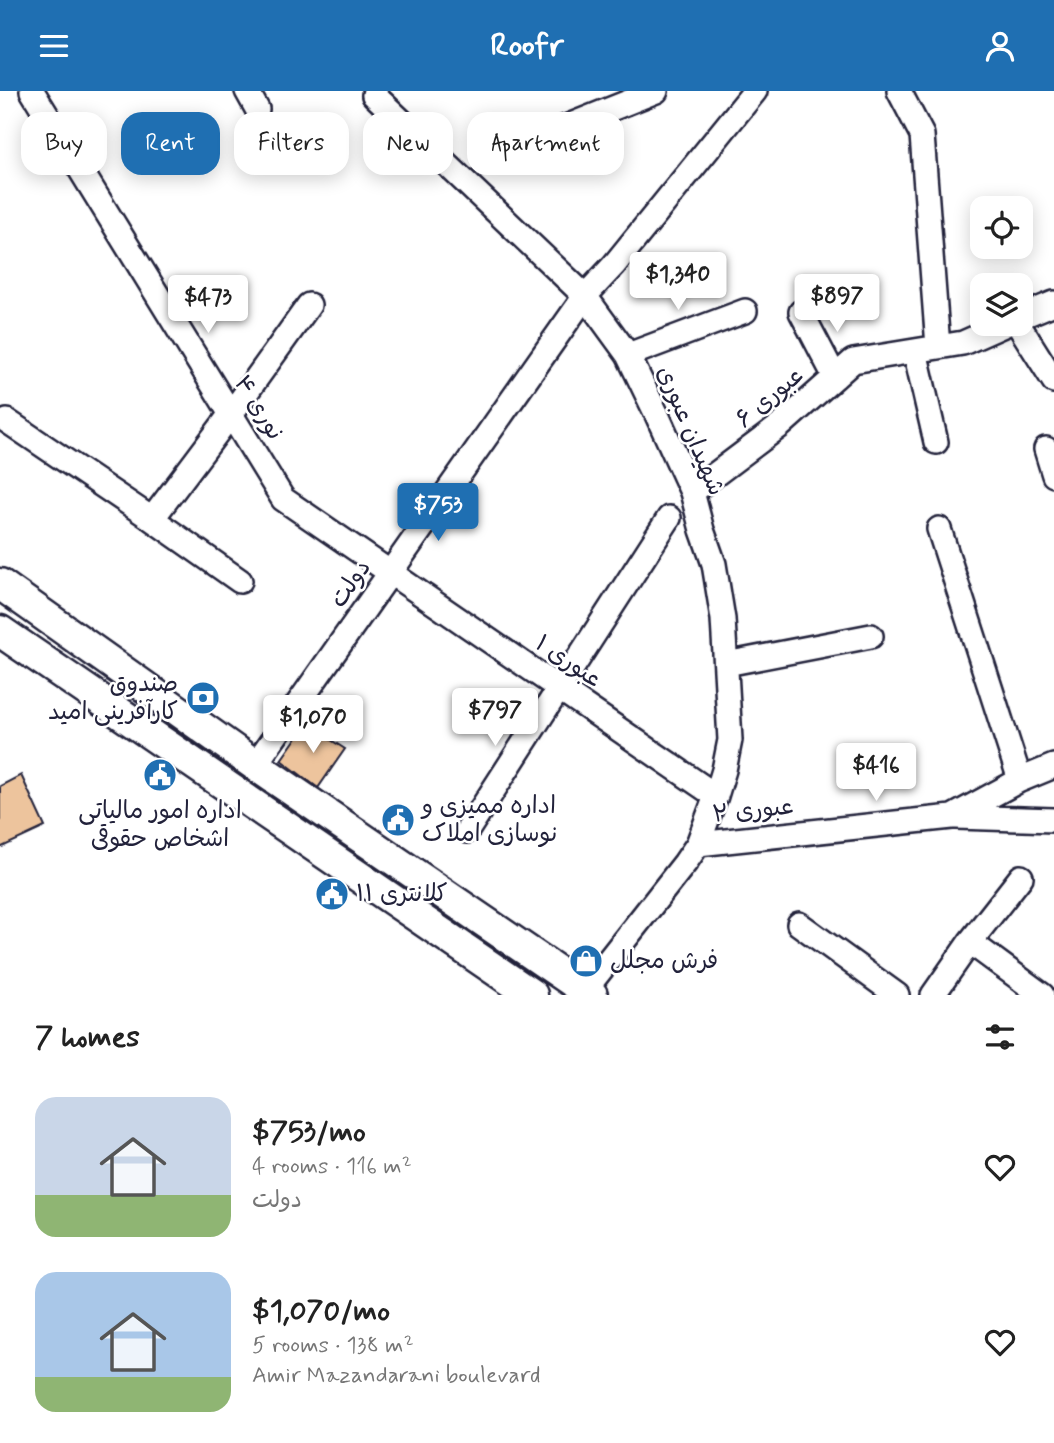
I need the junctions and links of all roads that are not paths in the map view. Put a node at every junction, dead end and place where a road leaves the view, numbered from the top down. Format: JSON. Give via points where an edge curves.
{"nodes":[{"id":1,"x":32,"y":91,"type":"edge"},
{"id":2,"x":374,"y":91,"type":"edge"},
{"id":3,"x":656,"y":91,"type":"edge"},
{"id":4,"x":755,"y":91,"type":"edge"},
{"id":5,"x":899,"y":91,"type":"edge"},
{"id":6,"x":604,"y":112,"type":"edge"},
{"id":7,"x":585,"y":296,"type":"junction"},
{"id":8,"x":1054,"y":303,"type":"edge"},
{"id":9,"x":309,"y":305,"type":"dead end"},
{"id":10,"x":745,"y":311,"type":"dead end"},
{"id":11,"x":801,"y":311,"type":"dead end"},
{"id":12,"x":1033,"y":312,"type":"edge"},
{"id":13,"x":978,"y":336,"type":"edge"},
{"id":14,"x":1026,"y":336,"type":"edge"},
{"id":15,"x":938,"y":347,"type":"junction"},
{"id":16,"x":915,"y":351,"type":"junction"},
{"id":17,"x":628,"y":355,"type":"junction"},
{"id":18,"x":835,"y":377,"type":"junction"},
{"id":19,"x":1054,"y":381,"type":"edge"},
{"id":20,"x":231,"y":414,"type":"junction"},
{"id":21,"x":7,"y":421,"type":"dead end"},
{"id":22,"x":936,"y":442,"type":"dead end"},
{"id":23,"x":1046,"y":449,"type":"dead end"},
{"id":24,"x":1054,"y":475,"type":"edge"},
{"id":25,"x":692,"y":492,"type":"junction"},
{"id":26,"x":669,"y":518,"type":"dead end"},
{"id":27,"x":152,"y":519,"type":"junction"},
{"id":28,"x":939,"y":529,"type":"dead end"},
{"id":29,"x":390,"y":574,"type":"junction"},
{"id":30,"x":240,"y":581,"type":"dead end"},
{"id":31,"x":0,"y":584,"type":"edge"},
{"id":32,"x":0,"y":631,"type":"edge"},
{"id":33,"x":872,"y":636,"type":"dead end"},
{"id":34,"x":726,"y":664,"type":"junction"},
{"id":35,"x":560,"y":688,"type":"junction"},
{"id":36,"x":255,"y":765,"type":"junction"},
{"id":37,"x":1054,"y":766,"type":"edge"},
{"id":38,"x":1020,"y":780,"type":"junction"},
{"id":39,"x":716,"y":796,"type":"junction"},
{"id":40,"x":952,"y":817,"type":"junction"},
{"id":41,"x":1054,"y":820,"type":"edge"},
{"id":42,"x":467,"y":831,"type":"dead end"},
{"id":43,"x":698,"y":844,"type":"junction"},
{"id":44,"x":1021,"y":877,"type":"dead end"},
{"id":45,"x":799,"y":924,"type":"dead end"},
{"id":46,"x":970,"y":942,"type":"junction"},
{"id":47,"x":517,"y":991,"type":"edge"},
{"id":48,"x":588,"y":993,"type":"edge"},
{"id":49,"x":897,"y":995,"type":"edge"},
{"id":50,"x":933,"y":995,"type":"edge"},
{"id":51,"x":1042,"y":995,"type":"edge"}],
"edges":[{"from":1,"to":20,"type":"street","name":"نوری ۴"},
{"from":2,"to":7,"type":"street","name":"شهیدان عبوری"},
{"from":3,"to":6,"type":"street"},
{"from":4,"to":7,"type":"street"},
{"from":5,"to":15,"type":"street","via":[[922,135]]},
{"from":7,"to":17,"type":"street","name":"شهیدان عبوری"},
{"from":7,"to":29,"type":"street","name":"دولت"},
{"from":8,"to":12,"type":"street"},
{"from":9,"to":20,"type":"street"},
{"from":10,"to":17,"type":"street"},
{"from":11,"to":18,"type":"street"},
{"from":13,"to":15,"type":"street","name":"عبوری ۶"},
{"from":14,"to":19,"type":"street"},
{"from":15,"to":16,"type":"street","name":"عبوری ۶"},
{"from":16,"to":18,"type":"street","name":"عبوری ۶","via":[[853,361]]},
{"from":16,"to":22,"type":"street"},
{"from":17,"to":25,"type":"street","name":"شهیدان عبوری"},
{"from":18,"to":25,"type":"street","name":"عبوری ۶","via":[[781,425]]},
{"from":20,"to":27,"type":"street"},
{"from":20,"to":29,"type":"street","name":"نوری ۴","via":[[283,499]]},
{"from":21,"to":27,"type":"street"},
{"from":23,"to":24,"type":"street"},
{"from":25,"to":34,"type":"street","name":"شهیدان عبوری","via":[[714,564]]},
{"from":26,"to":35,"type":"street"},
{"from":27,"to":30,"type":"street"},
{"from":28,"to":38,"type":"street"},
{"from":29,"to":35,"type":"street","name":"عبوری ۱"},
{"from":29,"to":36,"type":"street","name":"دولت"},
{"from":31,"to":36,"type":"main road"},
{"from":32,"to":47,"type":"main road"},
{"from":33,"to":34,"type":"street"},
{"from":34,"to":39,"type":"street","name":"شهیدان عبوری","via":[[730,740]]},
{"from":35,"to":39,"type":"street","name":"عبوری ۱"},
{"from":35,"to":42,"type":"street"},
{"from":36,"to":48,"type":"main road"},
{"from":37,"to":38,"type":"street","name":"عبوری ۲"},
{"from":38,"to":40,"type":"street","name":"عبوری ۲"},
{"from":39,"to":43,"type":"street","name":"شهیدان عبوری"},
{"from":40,"to":41,"type":"street"},
{"from":40,"to":43,"type":"street","name":"عبوری ۲"},
{"from":43,"to":48,"type":"street","name":"شهیدان عبوری"},
{"from":44,"to":46,"type":"street"},
{"from":45,"to":49,"type":"street"},
{"from":46,"to":50,"type":"street"},
{"from":46,"to":51,"type":"street"}]}
